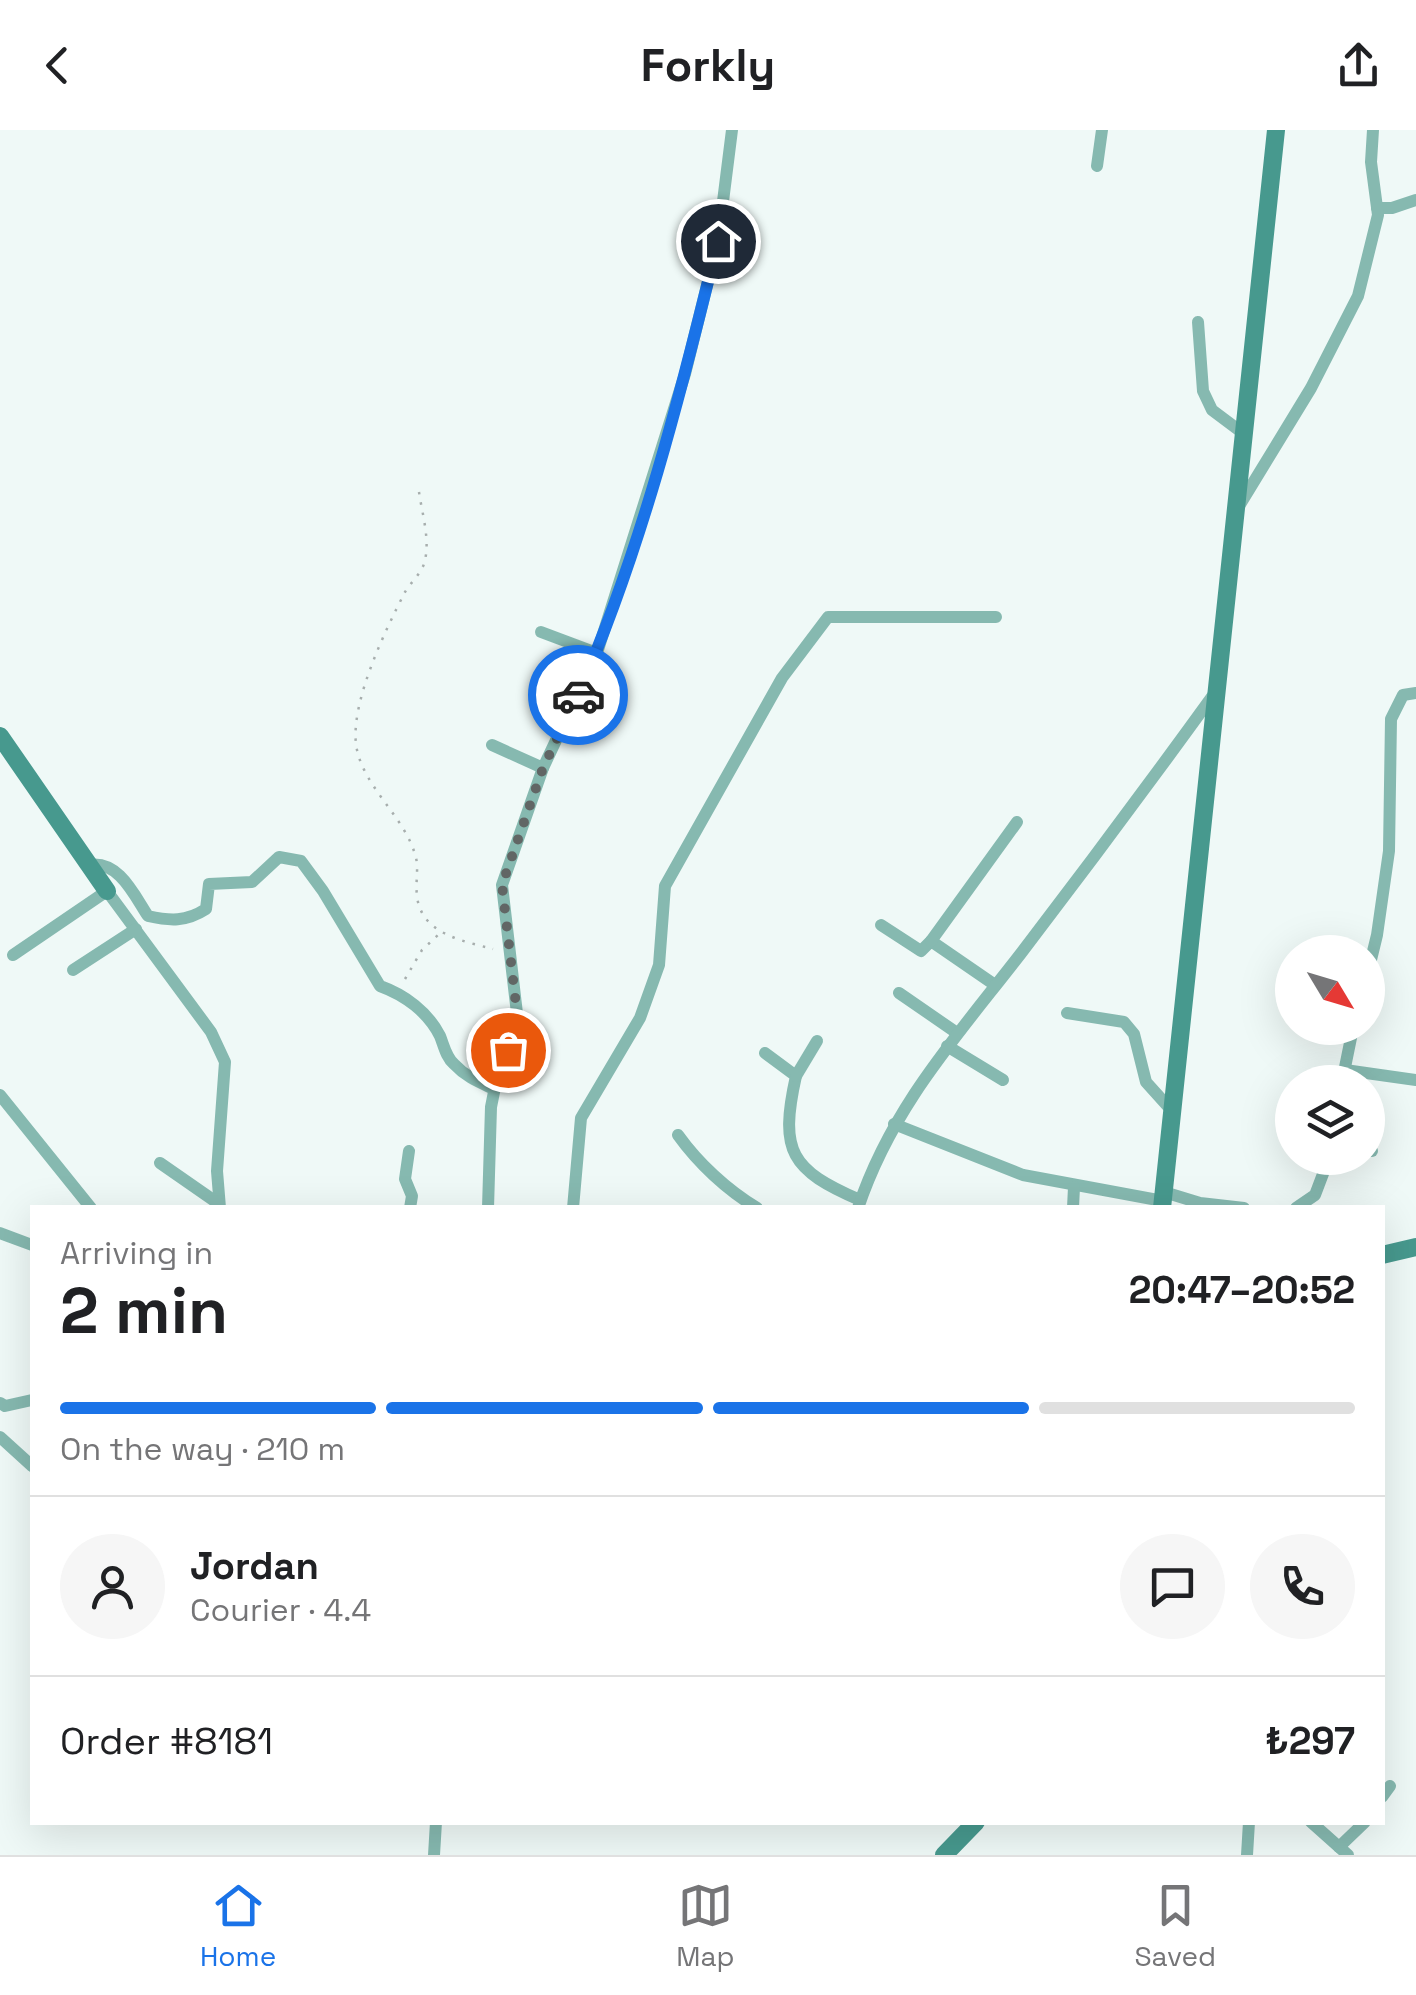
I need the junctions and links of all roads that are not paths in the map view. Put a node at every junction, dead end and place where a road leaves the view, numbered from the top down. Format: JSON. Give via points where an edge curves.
{"nodes":[{"id":1,"x":732,"y":130,"type":"edge"},
{"id":2,"x":1102,"y":130,"type":"edge"},
{"id":3,"x":1276,"y":130,"type":"edge"},
{"id":4,"x":1373,"y":130,"type":"edge"},
{"id":5,"x":1098,"y":166,"type":"dead end"},
{"id":6,"x":1416,"y":200,"type":"edge"},
{"id":7,"x":1377,"y":208,"type":"junction"},
{"id":8,"x":1198,"y":322,"type":"dead end"},
{"id":9,"x":1244,"y":434,"type":"junction"},
{"id":10,"x":1236,"y":512,"type":"junction"},
{"id":11,"x":996,"y":617,"type":"dead end"},
{"id":12,"x":541,"y":632,"type":"dead end"},
{"id":13,"x":596,"y":652,"type":"junction"},
{"id":14,"x":544,"y":671,"type":"dead end"},
{"id":15,"x":1217,"y":691,"type":"junction"},
{"id":16,"x":1416,"y":694,"type":"edge"},
{"id":17,"x":574,"y":705,"type":"junction"},
{"id":18,"x":0,"y":736,"type":"edge"},
{"id":19,"x":492,"y":745,"type":"dead end"},
{"id":20,"x":543,"y":768,"type":"junction"},
{"id":21,"x":1017,"y":822,"type":"dead end"},
{"id":22,"x":89,"y":864,"type":"junction"},
{"id":23,"x":106,"y":891,"type":"junction"},
{"id":24,"x":881,"y":925,"type":"dead end"},
{"id":25,"x":136,"y":929,"type":"junction"},
{"id":26,"x":1378,"y":935,"type":"edge"},
{"id":27,"x":930,"y":941,"type":"junction"},
{"id":28,"x":14,"y":955,"type":"dead end"},
{"id":29,"x":72,"y":970,"type":"dead end"},
{"id":30,"x":995,"y":986,"type":"junction"},
{"id":31,"x":899,"y":993,"type":"dead end"},
{"id":32,"x":1067,"y":1013,"type":"dead end"},
{"id":33,"x":957,"y":1033,"type":"junction"},
{"id":34,"x":817,"y":1042,"type":"dead end"},
{"id":35,"x":946,"y":1046,"type":"junction"},
{"id":36,"x":765,"y":1054,"type":"dead end"},
{"id":37,"x":796,"y":1076,"type":"junction"},
{"id":38,"x":1385,"y":1078,"type":"edge"},
{"id":39,"x":1003,"y":1080,"type":"dead end"},
{"id":40,"x":1416,"y":1080,"type":"edge"},
{"id":41,"x":494,"y":1088,"type":"junction"},
{"id":42,"x":0,"y":1095,"type":"edge"},
{"id":43,"x":1173,"y":1112,"type":"junction"},
{"id":44,"x":894,"y":1124,"type":"junction"},
{"id":45,"x":678,"y":1135,"type":"dead end"},
{"id":46,"x":409,"y":1151,"type":"dead end"},
{"id":47,"x":160,"y":1164,"type":"dead end"},
{"id":48,"x":1323,"y":1175,"type":"edge"},
{"id":49,"x":1074,"y":1187,"type":"junction"},
{"id":50,"x":1163,"y":1200,"type":"edge"},
{"id":51,"x":859,"y":1204,"type":"edge"},
{"id":52,"x":90,"y":1205,"type":"edge"},
{"id":53,"x":218,"y":1205,"type":"edge"},
{"id":54,"x":219,"y":1205,"type":"edge"},
{"id":55,"x":410,"y":1205,"type":"edge"},
{"id":56,"x":488,"y":1205,"type":"edge"},
{"id":57,"x":572,"y":1205,"type":"edge"},
{"id":58,"x":752,"y":1205,"type":"edge"},
{"id":59,"x":1073,"y":1205,"type":"edge"},
{"id":60,"x":1222,"y":1205,"type":"edge"},
{"id":61,"x":1300,"y":1205,"type":"edge"},
{"id":62,"x":0,"y":1233,"type":"edge"},
{"id":63,"x":30,"y":1244,"type":"edge"},
{"id":64,"x":1416,"y":1247,"type":"edge"},
{"id":65,"x":1385,"y":1254,"type":"edge"},
{"id":66,"x":30,"y":1400,"type":"edge"},
{"id":67,"x":0,"y":1404,"type":"edge"},
{"id":68,"x":0,"y":1437,"type":"edge"},
{"id":69,"x":30,"y":1464,"type":"edge"},
{"id":70,"x":436,"y":1825,"type":"edge"},
{"id":71,"x":973,"y":1825,"type":"edge"},
{"id":72,"x":1249,"y":1825,"type":"edge"},
{"id":73,"x":1315,"y":1825,"type":"edge"},
{"id":74,"x":1362,"y":1825,"type":"edge"},
{"id":75,"x":1343,"y":1851,"type":"edge"},
{"id":76,"x":434,"y":1855,"type":"edge"},
{"id":77,"x":944,"y":1855,"type":"edge"},
{"id":78,"x":1246,"y":1855,"type":"edge"}],
"edges":[{"from":1,"to":13,"type":"street","via":[[718,241],[685,374]]},
{"from":2,"to":5,"type":"street"},
{"from":3,"to":9,"type":"street"},
{"from":4,"to":7,"type":"street"},
{"from":6,"to":7,"type":"street"},
{"from":7,"to":10,"type":"street","via":[[1358,296]]},
{"from":8,"to":9,"type":"street","via":[[1203,391],[1212,410]]},
{"from":9,"to":10,"type":"street"},
{"from":10,"to":15,"type":"street"},
{"from":11,"to":57,"type":"street","via":[[828,616],[782,678],[665,886],[659,965],[640,1018],[581,1118]]},
{"from":12,"to":13,"type":"street"},
{"from":13,"to":17,"type":"street"},
{"from":14,"to":17,"type":"street","via":[[559,678],[554,690]]},
{"from":15,"to":30,"type":"street"},
{"from":15,"to":43,"type":"street"},
{"from":16,"to":26,"type":"street","via":[[1403,695],[1391,719],[1389,851]]},
{"from":17,"to":20,"type":"street"},
{"from":18,"to":22,"type":"street"},
{"from":19,"to":20,"type":"street"},
{"from":20,"to":41,"type":"street","via":[[502,885],[518,1022]]},
{"from":21,"to":27,"type":"street"},
{"from":22,"to":23,"type":"street"},
{"from":22,"to":41,"type":"street","via":[[114,870],[148,916],[168,920],[206,910],[210,884],[252,882],[279,857],[301,861],[380,986],[424,1012],[450,1061]]},
{"from":23,"to":25,"type":"street"},
{"from":23,"to":28,"type":"street"},
{"from":24,"to":27,"type":"street","via":[[922,951]]},
{"from":25,"to":29,"type":"street"},
{"from":25,"to":54,"type":"street","via":[[211,1032],[225,1062]]},
{"from":27,"to":30,"type":"street"},
{"from":30,"to":33,"type":"street"},
{"from":31,"to":33,"type":"street"},
{"from":32,"to":43,"type":"street","via":[[1124,1022],[1134,1034],[1146,1082]]},
{"from":33,"to":35,"type":"street"},
{"from":34,"to":37,"type":"street"},
{"from":35,"to":39,"type":"street"},
{"from":35,"to":44,"type":"street"},
{"from":36,"to":37,"type":"street"},
{"from":37,"to":51,"type":"street","via":[[788,1132],[798,1164]]},
{"from":38,"to":40,"type":"street"},
{"from":41,"to":56,"type":"street"},
{"from":42,"to":52,"type":"street"},
{"from":43,"to":50,"type":"street"},
{"from":44,"to":49,"type":"street"},
{"from":44,"to":51,"type":"street"},
{"from":45,"to":58,"type":"street"},
{"from":46,"to":55,"type":"street"},
{"from":47,"to":53,"type":"street"},
{"from":48,"to":61,"type":"street","via":[[1315,1195]]},
{"from":49,"to":50,"type":"street"},
{"from":49,"to":59,"type":"street"},
{"from":50,"to":60,"type":"street"},
{"from":62,"to":63,"type":"street"},
{"from":64,"to":65,"type":"street"},
{"from":66,"to":67,"type":"street"},
{"from":68,"to":69,"type":"street"},
{"from":70,"to":76,"type":"street"},
{"from":71,"to":77,"type":"street"},
{"from":72,"to":78,"type":"street"},
{"from":73,"to":75,"type":"street"},
{"from":74,"to":75,"type":"street"}]}
